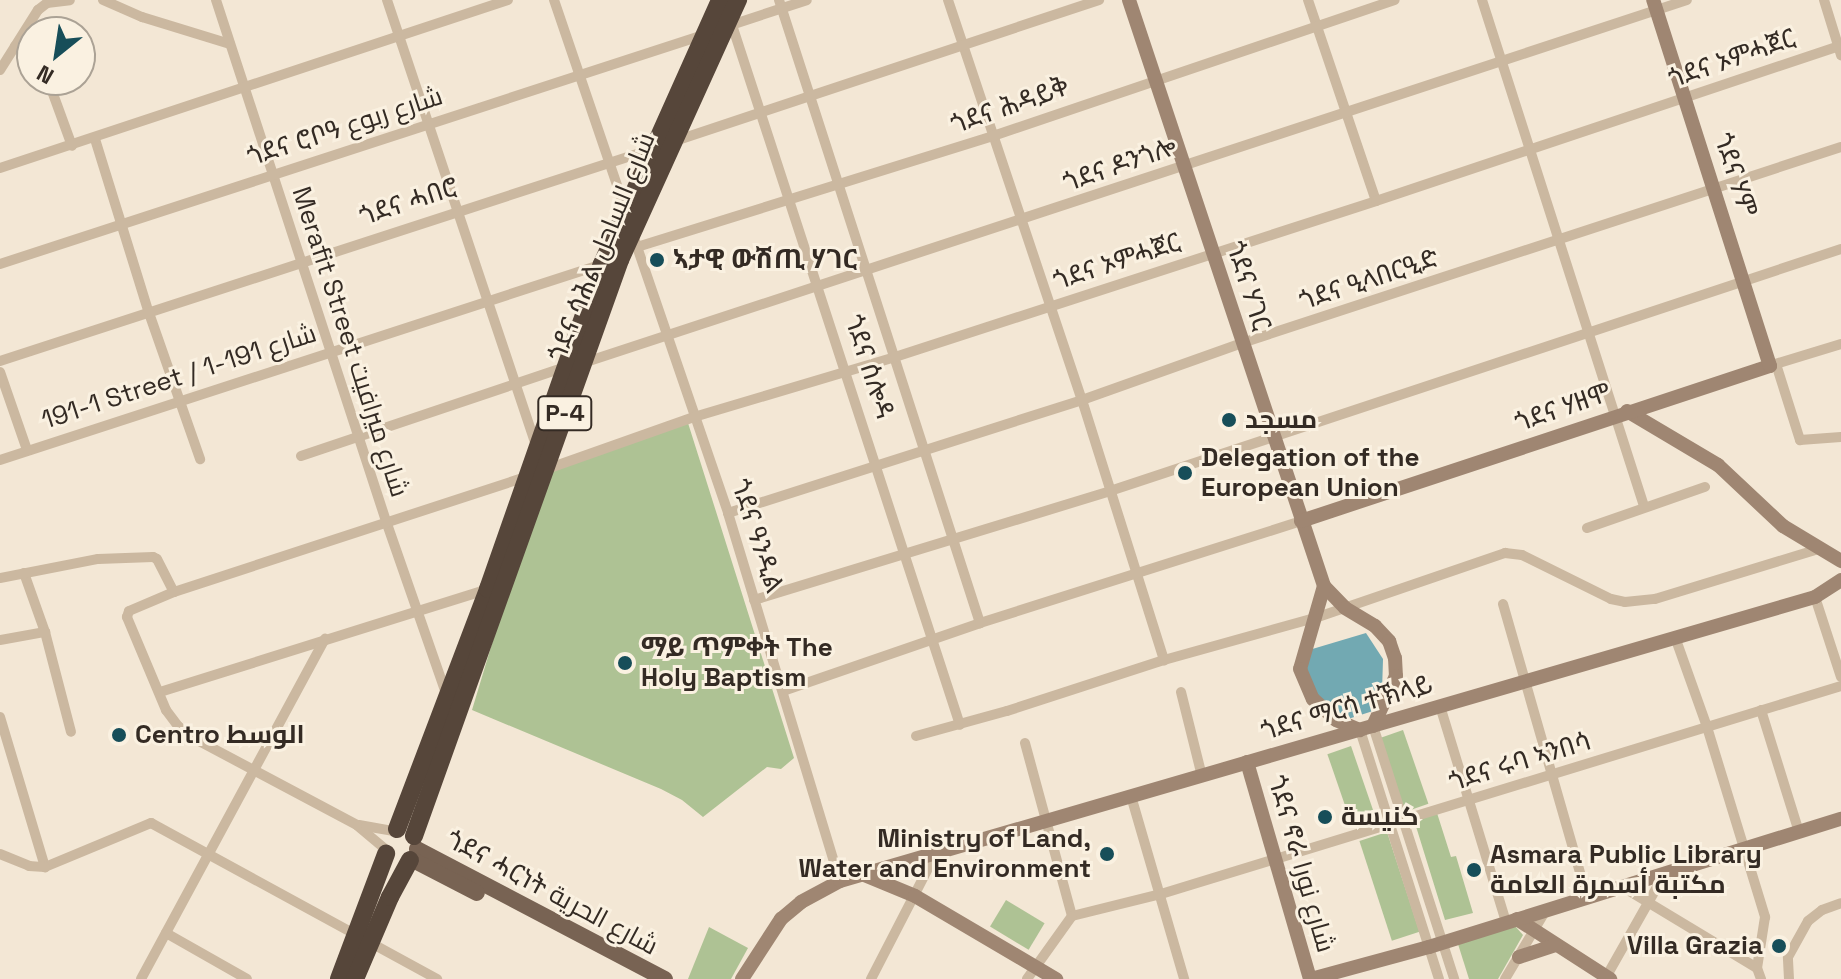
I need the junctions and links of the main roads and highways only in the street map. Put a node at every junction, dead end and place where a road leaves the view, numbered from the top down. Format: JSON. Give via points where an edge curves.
{"nodes":[{"id":1,"x":720,"y":0,"type":"edge"},
{"id":2,"x":738,"y":0,"type":"edge"},
{"id":3,"x":611,"y":262,"type":"junction"},
{"id":4,"x":574,"y":365,"type":"junction"},
{"id":5,"x":536,"y":473,"type":"junction"},
{"id":6,"x":495,"y":590,"type":"junction"},
{"id":7,"x":401,"y":846,"type":"junction"},
{"id":8,"x":363,"y":939,"type":"junction"},
{"id":9,"x":339,"y":979,"type":"edge"},
{"id":10,"x":355,"y":979,"type":"edge"},
{"id":11,"x":642,"y":979,"type":"edge"},
{"id":12,"x":665,"y":979,"type":"edge"}],
"edges":[{"from":1,"to":3,"type":"highway","name":"ጎደና ሳሕል شارع الساحل","number":"P-4","via":[[625,207]]},
{"from":2,"to":3,"type":"highway","name":"ጎደና ሳሕል شارع الساحل","number":"P-4","via":[[671,142],[634,240]]},
{"from":3,"to":4,"type":"highway","name":"ጎደና ሳሕል شارع الساحل","number":"P-4"},
{"from":4,"to":5,"type":"highway","name":"ጎደና ሳሕል شارع الساحل","number":"P-4"},
{"from":4,"to":5,"type":"highway","name":"ጎደና ሳሕል شارع الساحل","number":"P-4","via":[[537,450]]},
{"from":5,"to":6,"type":"highway","name":"ጎደና ሳሕል شارع الساحل","number":"P-4"},
{"from":6,"to":7,"type":"highway","name":"ጎደና ሳሕል شارع الساحل","number":"P-4"},
{"from":6,"to":7,"type":"highway","name":"ጎደና ሳሕል شارع الساحل","number":"P-4","via":[[447,695]]},
{"from":7,"to":8,"type":"highway"},
{"from":7,"to":11,"type":"main road","name":"ጎደና ሓርነት شارع الحرية"},
{"from":7,"to":12,"type":"main road","name":"ጎደና ሓርነት شارع الحرية"},
{"from":8,"to":9,"type":"highway"},
{"from":8,"to":10,"type":"highway"}]}
